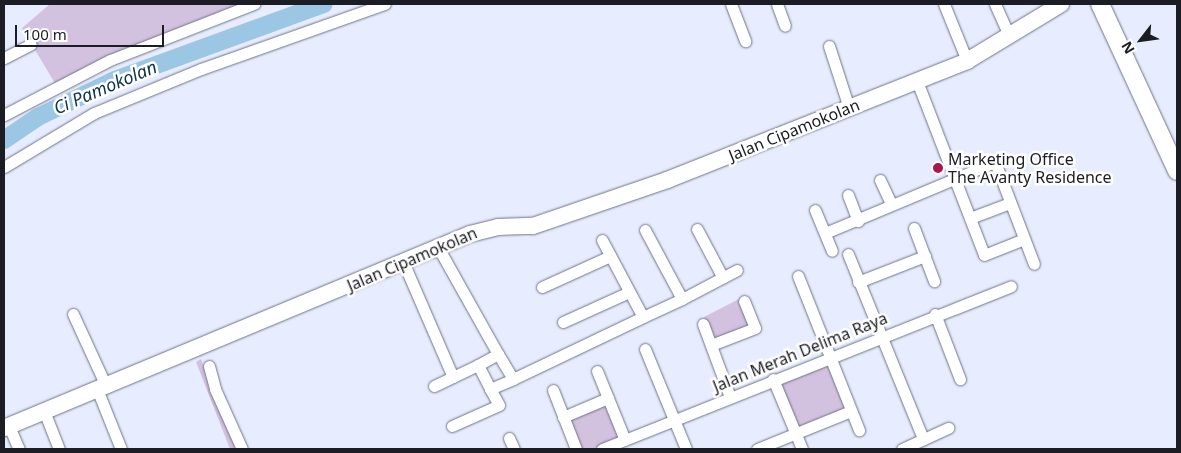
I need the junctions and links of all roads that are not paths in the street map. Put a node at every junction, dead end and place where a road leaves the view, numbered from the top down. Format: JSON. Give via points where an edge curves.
{"nodes":[{"id":1,"x":254,"y":4,"type":"edge"},
{"id":2,"x":385,"y":4,"type":"edge"},
{"id":3,"x":731,"y":4,"type":"edge"},
{"id":4,"x":777,"y":4,"type":"edge"},
{"id":5,"x":944,"y":4,"type":"edge"},
{"id":6,"x":995,"y":4,"type":"edge"},
{"id":7,"x":1061,"y":4,"type":"edge"},
{"id":8,"x":1100,"y":4,"type":"edge"},
{"id":9,"x":785,"y":26,"type":"dead end"},
{"id":10,"x":1009,"y":35,"type":"junction"},
{"id":11,"x":745,"y":41,"type":"dead end"},
{"id":12,"x":30,"y":44,"type":"dead end"},
{"id":13,"x":829,"y":46,"type":"dead end"},
{"id":14,"x":4,"y":58,"type":"edge"},
{"id":15,"x":967,"y":61,"type":"junction"},
{"id":16,"x":917,"y":81,"type":"junction"},
{"id":17,"x":849,"y":108,"type":"junction"},
{"id":18,"x":4,"y":115,"type":"edge"},
{"id":19,"x":4,"y":167,"type":"edge"},
{"id":20,"x":1177,"y":171,"type":"edge"},
{"id":21,"x":954,"y":178,"type":"junction"},
{"id":22,"x":880,"y":180,"type":"dead end"},
{"id":23,"x":848,"y":195,"type":"dead end"},
{"id":24,"x":1010,"y":203,"type":"junction"},
{"id":25,"x":891,"y":204,"type":"junction"},
{"id":26,"x":815,"y":210,"type":"dead end"},
{"id":27,"x":970,"y":218,"type":"junction"},
{"id":28,"x":858,"y":220,"type":"junction"},
{"id":29,"x":914,"y":228,"type":"dead end"},
{"id":30,"x":697,"y":229,"type":"dead end"},
{"id":31,"x":645,"y":230,"type":"dead end"},
{"id":32,"x":825,"y":233,"type":"junction"},
{"id":33,"x":1024,"y":239,"type":"junction"},
{"id":34,"x":602,"y":240,"type":"dead end"},
{"id":35,"x":832,"y":251,"type":"dead end"},
{"id":36,"x":441,"y":253,"type":"junction"},
{"id":37,"x":848,"y":254,"type":"dead end"},
{"id":38,"x":610,"y":256,"type":"junction"},
{"id":39,"x":925,"y":256,"type":"junction"},
{"id":40,"x":1034,"y":264,"type":"dead end"},
{"id":41,"x":405,"y":268,"type":"junction"},
{"id":42,"x":737,"y":270,"type":"dead end"},
{"id":43,"x":798,"y":276,"type":"dead end"},
{"id":44,"x":723,"y":278,"type":"junction"},
{"id":45,"x":934,"y":281,"type":"dead end"},
{"id":46,"x":858,"y":282,"type":"junction"},
{"id":47,"x":1011,"y":286,"type":"dead end"},
{"id":48,"x":542,"y":287,"type":"dead end"},
{"id":49,"x":629,"y":292,"type":"junction"},
{"id":50,"x":682,"y":299,"type":"junction"},
{"id":51,"x":744,"y":301,"type":"dead end"},
{"id":52,"x":73,"y":314,"type":"dead end"},
{"id":53,"x":935,"y":314,"type":"junction"},
{"id":54,"x":642,"y":317,"type":"junction"},
{"id":55,"x":563,"y":322,"type":"dead end"},
{"id":56,"x":703,"y":324,"type":"dead end"},
{"id":57,"x":879,"y":337,"type":"junction"},
{"id":58,"x":711,"y":345,"type":"junction"},
{"id":59,"x":202,"y":346,"type":"junction"},
{"id":60,"x":645,"y":349,"type":"dead end"},
{"id":61,"x":498,"y":354,"type":"junction"},
{"id":62,"x":829,"y":356,"type":"junction"},
{"id":63,"x":478,"y":365,"type":"junction"},
{"id":64,"x":597,"y":371,"type":"dead end"},
{"id":65,"x":453,"y":377,"type":"junction"},
{"id":66,"x":513,"y":379,"type":"junction"},
{"id":67,"x":773,"y":379,"type":"junction"},
{"id":68,"x":960,"y":380,"type":"dead end"},
{"id":69,"x":434,"y":386,"type":"dead end"},
{"id":70,"x":101,"y":388,"type":"junction"},
{"id":71,"x":490,"y":389,"type":"junction"},
{"id":72,"x":553,"y":390,"type":"dead end"},
{"id":73,"x":730,"y":397,"type":"junction"},
{"id":74,"x":608,"y":398,"type":"junction"},
{"id":75,"x":44,"y":411,"type":"junction"},
{"id":76,"x":851,"y":411,"type":"junction"},
{"id":77,"x":563,"y":417,"type":"junction"},
{"id":78,"x":675,"y":421,"type":"junction"},
{"id":79,"x":452,"y":426,"type":"dead end"},
{"id":80,"x":6,"y":427,"type":"edge"},
{"id":81,"x":948,"y":428,"type":"dead end"},
{"id":82,"x":859,"y":430,"type":"dead end"},
{"id":83,"x":795,"y":433,"type":"junction"},
{"id":84,"x":625,"y":440,"type":"junction"},
{"id":85,"x":923,"y":440,"type":"junction"},
{"id":86,"x":19,"y":449,"type":"edge"},
{"id":87,"x":59,"y":449,"type":"edge"},
{"id":88,"x":122,"y":449,"type":"edge"},
{"id":89,"x":242,"y":449,"type":"edge"},
{"id":90,"x":576,"y":449,"type":"edge"},
{"id":91,"x":602,"y":449,"type":"edge"},
{"id":92,"x":686,"y":449,"type":"edge"},
{"id":93,"x":757,"y":449,"type":"edge"},
{"id":94,"x":802,"y":449,"type":"edge"},
{"id":95,"x":902,"y":449,"type":"edge"}],
"edges":[{"from":1,"to":18,"type":"street","via":[[110,60]]},
{"from":2,"to":19,"type":"street","via":[[220,62],[94,113]]},
{"from":3,"to":11,"type":"street"},
{"from":4,"to":9,"type":"street"},
{"from":5,"to":15,"type":"street"},
{"from":6,"to":10,"type":"street"},
{"from":7,"to":10,"type":"street","name":"Jalan Cipamokolan"},
{"from":8,"to":20,"type":"main road"},
{"from":10,"to":15,"type":"street","name":"Jalan Cipamokolan"},
{"from":12,"to":14,"type":"street"},
{"from":13,"to":17,"type":"street"},
{"from":15,"to":16,"type":"street","name":"Jalan Cipamokolan"},
{"from":16,"to":17,"type":"street","name":"Jalan Cipamokolan"},
{"from":16,"to":21,"type":"street"},
{"from":17,"to":36,"type":"street","name":"Jalan Cipamokolan","via":[[533,226],[484,229]]},
{"from":21,"to":24,"type":"street","via":[[994,162]]},
{"from":21,"to":25,"type":"street"},
{"from":21,"to":27,"type":"street"},
{"from":22,"to":25,"type":"street"},
{"from":23,"to":28,"type":"street"},
{"from":24,"to":27,"type":"street"},
{"from":24,"to":33,"type":"street"},
{"from":25,"to":28,"type":"street"},
{"from":26,"to":32,"type":"street"},
{"from":27,"to":33,"type":"street","via":[[984,255]]},
{"from":28,"to":32,"type":"street"},
{"from":29,"to":39,"type":"street"},
{"from":30,"to":44,"type":"street"},
{"from":31,"to":50,"type":"street"},
{"from":32,"to":35,"type":"street"},
{"from":33,"to":40,"type":"street"},
{"from":34,"to":38,"type":"street"},
{"from":36,"to":41,"type":"street","name":"Jalan Cipamokolan"},
{"from":36,"to":61,"type":"street"},
{"from":37,"to":46,"type":"street"},
{"from":38,"to":48,"type":"street"},
{"from":38,"to":49,"type":"street"},
{"from":39,"to":45,"type":"street"},
{"from":39,"to":46,"type":"street"},
{"from":41,"to":59,"type":"street","name":"Jalan Cipamokolan"},
{"from":41,"to":65,"type":"street"},
{"from":42,"to":44,"type":"street"},
{"from":43,"to":62,"type":"street"},
{"from":44,"to":50,"type":"street"},
{"from":46,"to":57,"type":"street"},
{"from":47,"to":53,"type":"street","name":"Jalan Merah Delima Raya"},
{"from":49,"to":54,"type":"street"},
{"from":49,"to":55,"type":"street"},
{"from":50,"to":54,"type":"street"},
{"from":51,"to":58,"type":"street","via":[[755,328]]},
{"from":52,"to":70,"type":"street"},
{"from":53,"to":57,"type":"street","name":"Jalan Merah Delima Raya"},
{"from":53,"to":68,"type":"street"},
{"from":54,"to":66,"type":"street"},
{"from":56,"to":58,"type":"street"},
{"from":57,"to":62,"type":"street","name":"Jalan Merah Delima Raya"},
{"from":57,"to":85,"type":"street"},
{"from":58,"to":73,"type":"street"},
{"from":59,"to":70,"type":"street","name":"Jalan Cipamokolan"},
{"from":59,"to":89,"type":"street"},
{"from":60,"to":78,"type":"street"},
{"from":61,"to":63,"type":"street"},
{"from":61,"to":66,"type":"street"},
{"from":62,"to":67,"type":"street","name":"Jalan Merah Delima Raya"},
{"from":62,"to":76,"type":"street"},
{"from":63,"to":65,"type":"street"},
{"from":63,"to":71,"type":"street"},
{"from":64,"to":74,"type":"street"},
{"from":65,"to":69,"type":"street"},
{"from":66,"to":71,"type":"street"},
{"from":67,"to":73,"type":"street","name":"Jalan Merah Delima Raya"},
{"from":67,"to":83,"type":"street"},
{"from":70,"to":75,"type":"street","name":"Jalan Cipamokolan"},
{"from":70,"to":88,"type":"street"},
{"from":71,"to":79,"type":"street","via":[[499,405]]},
{"from":72,"to":77,"type":"street"},
{"from":73,"to":78,"type":"street","name":"Jalan Merah Delima Raya"},
{"from":74,"to":77,"type":"street"},
{"from":74,"to":84,"type":"street"},
{"from":75,"to":80,"type":"street","name":"Jalan Cipamokolan"},
{"from":75,"to":87,"type":"street"},
{"from":76,"to":82,"type":"street"},
{"from":76,"to":83,"type":"street"},
{"from":77,"to":90,"type":"street"},
{"from":78,"to":84,"type":"street","name":"Jalan Merah Delima Raya"},
{"from":78,"to":92,"type":"street"},
{"from":80,"to":86,"type":"street"},
{"from":81,"to":85,"type":"street"},
{"from":83,"to":93,"type":"street"},
{"from":83,"to":94,"type":"street"},
{"from":84,"to":91,"type":"street","name":"Jalan Merah Delima Raya"},
{"from":85,"to":95,"type":"street"}]}
